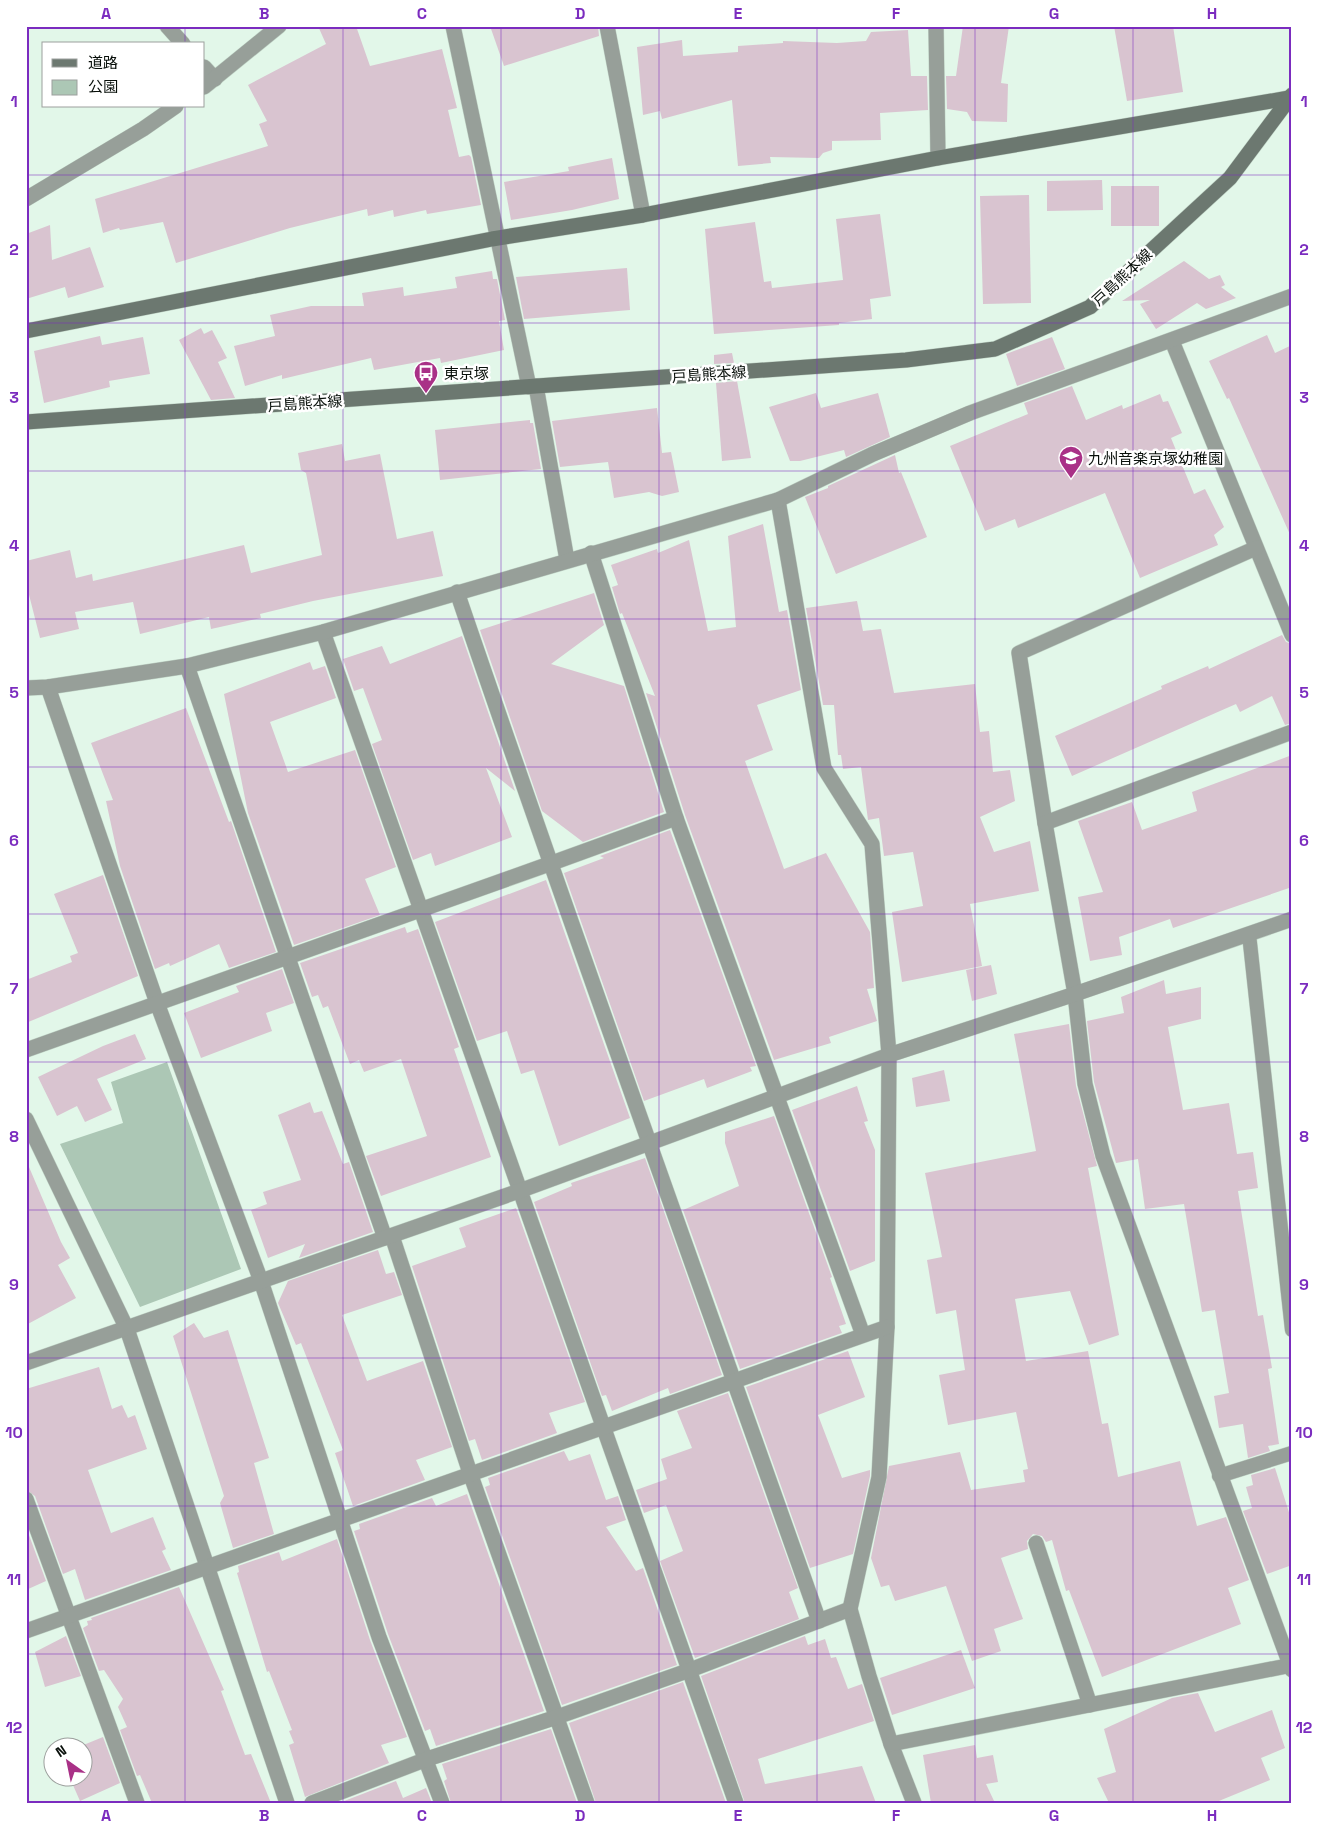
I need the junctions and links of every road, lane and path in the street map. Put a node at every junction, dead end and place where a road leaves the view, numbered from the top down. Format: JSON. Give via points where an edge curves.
{"nodes":[{"id":1,"x":167,"y":26,"type":"edge"},
{"id":2,"x":279,"y":26,"type":"edge"},
{"id":3,"x":453,"y":26,"type":"edge"},
{"id":4,"x":607,"y":26,"type":"edge"},
{"id":5,"x":936,"y":26,"type":"edge"},
{"id":6,"x":181,"y":42,"type":"edge"},
{"id":7,"x":205,"y":70,"type":"edge"},
{"id":8,"x":209,"y":83,"type":"edge"},
{"id":9,"x":1291,"y":97,"type":"edge"},
{"id":10,"x":173,"y":108,"type":"edge"},
{"id":11,"x":938,"y":158,"type":"junction"},
{"id":12,"x":26,"y":199,"type":"edge"},
{"id":13,"x":643,"y":215,"type":"junction"},
{"id":14,"x":498,"y":238,"type":"junction"},
{"id":15,"x":1292,"y":296,"type":"edge"},
{"id":16,"x":26,"y":331,"type":"edge"},
{"id":17,"x":1172,"y":341,"type":"junction"},
{"id":18,"x":532,"y":387,"type":"junction"},
{"id":19,"x":26,"y":422,"type":"edge"},
{"id":20,"x":778,"y":500,"type":"junction"},
{"id":21,"x":1256,"y":548,"type":"junction"},
{"id":22,"x":591,"y":553,"type":"junction"},
{"id":23,"x":567,"y":560,"type":"junction"},
{"id":24,"x":458,"y":592,"type":"junction"},
{"id":25,"x":323,"y":632,"type":"junction"},
{"id":26,"x":1292,"y":635,"type":"edge"},
{"id":27,"x":187,"y":666,"type":"junction"},
{"id":28,"x":48,"y":687,"type":"junction"},
{"id":29,"x":26,"y":688,"type":"edge"},
{"id":30,"x":1292,"y":732,"type":"edge"},
{"id":31,"x":676,"y":818,"type":"junction"},
{"id":32,"x":1045,"y":823,"type":"junction"},
{"id":33,"x":550,"y":864,"type":"junction"},
{"id":34,"x":420,"y":911,"type":"junction"},
{"id":35,"x":1292,"y":919,"type":"edge"},
{"id":36,"x":1249,"y":934,"type":"junction"},
{"id":37,"x":287,"y":956,"type":"junction"},
{"id":38,"x":1075,"y":994,"type":"junction"},
{"id":39,"x":157,"y":1004,"type":"junction"},
{"id":40,"x":26,"y":1050,"type":"edge"},
{"id":41,"x":889,"y":1056,"type":"junction"},
{"id":42,"x":778,"y":1096,"type":"junction"},
{"id":43,"x":26,"y":1119,"type":"edge"},
{"id":44,"x":651,"y":1142,"type":"junction"},
{"id":45,"x":522,"y":1190,"type":"junction"},
{"id":46,"x":388,"y":1237,"type":"junction"},
{"id":47,"x":262,"y":1281,"type":"junction"},
{"id":48,"x":887,"y":1327,"type":"junction"},
{"id":49,"x":127,"y":1329,"type":"junction"},
{"id":50,"x":1292,"y":1330,"type":"edge"},
{"id":51,"x":862,"y":1335,"type":"junction"},
{"id":52,"x":26,"y":1363,"type":"edge"},
{"id":53,"x":734,"y":1380,"type":"junction"},
{"id":54,"x":604,"y":1426,"type":"junction"},
{"id":55,"x":1292,"y":1454,"type":"edge"},
{"id":56,"x":470,"y":1474,"type":"junction"},
{"id":57,"x":1220,"y":1476,"type":"junction"},
{"id":58,"x":26,"y":1499,"type":"edge"},
{"id":59,"x":341,"y":1520,"type":"junction"},
{"id":60,"x":1036,"y":1543,"type":"dead end"},
{"id":61,"x":208,"y":1566,"type":"junction"},
{"id":62,"x":850,"y":1609,"type":"junction"},
{"id":63,"x":69,"y":1616,"type":"junction"},
{"id":64,"x":819,"y":1621,"type":"junction"},
{"id":65,"x":26,"y":1631,"type":"edge"},
{"id":66,"x":1291,"y":1667,"type":"edge"},
{"id":67,"x":690,"y":1670,"type":"junction"},
{"id":68,"x":1090,"y":1705,"type":"junction"},
{"id":69,"x":557,"y":1717,"type":"junction"},
{"id":70,"x":891,"y":1744,"type":"junction"},
{"id":71,"x":427,"y":1759,"type":"junction"},
{"id":72,"x":137,"y":1803,"type":"edge"},
{"id":73,"x":287,"y":1803,"type":"edge"},
{"id":74,"x":312,"y":1803,"type":"edge"},
{"id":75,"x":442,"y":1803,"type":"edge"},
{"id":76,"x":587,"y":1803,"type":"edge"},
{"id":77,"x":736,"y":1803,"type":"edge"},
{"id":78,"x":914,"y":1803,"type":"edge"}],
"edges":[{"from":1,"to":6,"type":"street"},
{"from":2,"to":8,"type":"street"},
{"from":3,"to":14,"type":"street"},
{"from":4,"to":13,"type":"street"},
{"from":5,"to":11,"type":"street"},
{"from":7,"to":8,"type":"street"},
{"from":9,"to":11,"type":"main road"},
{"from":9,"to":18,"type":"main road","name":"戸島熊本線","via":[[1230,178],[1090,307],[995,349],[906,360]]},
{"from":10,"to":12,"type":"street"},
{"from":11,"to":13,"type":"main road"},
{"from":13,"to":14,"type":"main road"},
{"from":14,"to":16,"type":"main road"},
{"from":14,"to":18,"type":"street"},
{"from":15,"to":17,"type":"street"},
{"from":17,"to":20,"type":"street","via":[[970,413],[873,454]]},
{"from":17,"to":21,"type":"street"},
{"from":18,"to":19,"type":"main road","name":"戸島熊本線"},
{"from":18,"to":23,"type":"street"},
{"from":20,"to":22,"type":"street"},
{"from":20,"to":41,"type":"street","via":[[824,768],[872,844]]},
{"from":21,"to":26,"type":"street"},
{"from":21,"to":32,"type":"street","via":[[1019,653]]},
{"from":22,"to":23,"type":"street"},
{"from":22,"to":31,"type":"street"},
{"from":23,"to":24,"type":"street"},
{"from":24,"to":25,"type":"street"},
{"from":24,"to":33,"type":"street"},
{"from":25,"to":27,"type":"street"},
{"from":25,"to":34,"type":"street"},
{"from":27,"to":28,"type":"street"},
{"from":27,"to":37,"type":"street"},
{"from":28,"to":29,"type":"street"},
{"from":28,"to":39,"type":"street"},
{"from":30,"to":32,"type":"street"},
{"from":31,"to":33,"type":"street"},
{"from":31,"to":42,"type":"street"},
{"from":32,"to":38,"type":"street"},
{"from":33,"to":34,"type":"street"},
{"from":33,"to":44,"type":"street"},
{"from":34,"to":37,"type":"street"},
{"from":34,"to":45,"type":"street"},
{"from":35,"to":36,"type":"street"},
{"from":36,"to":38,"type":"street"},
{"from":36,"to":50,"type":"lane"},
{"from":37,"to":39,"type":"street"},
{"from":37,"to":46,"type":"street"},
{"from":38,"to":41,"type":"street"},
{"from":38,"to":57,"type":"street","via":[[1085,1084],[1103,1156]]},
{"from":39,"to":40,"type":"street"},
{"from":39,"to":47,"type":"street"},
{"from":41,"to":42,"type":"street"},
{"from":41,"to":48,"type":"street"},
{"from":42,"to":44,"type":"street"},
{"from":42,"to":51,"type":"street"},
{"from":43,"to":49,"type":"street"},
{"from":44,"to":45,"type":"street"},
{"from":44,"to":53,"type":"street"},
{"from":45,"to":46,"type":"street"},
{"from":45,"to":54,"type":"street"},
{"from":46,"to":47,"type":"street"},
{"from":46,"to":56,"type":"street"},
{"from":47,"to":49,"type":"street"},
{"from":47,"to":59,"type":"street"},
{"from":48,"to":51,"type":"street"},
{"from":48,"to":62,"type":"street","via":[[879,1477]]},
{"from":49,"to":52,"type":"street"},
{"from":49,"to":61,"type":"street"},
{"from":51,"to":53,"type":"street"},
{"from":53,"to":54,"type":"street"},
{"from":53,"to":64,"type":"street"},
{"from":54,"to":56,"type":"street"},
{"from":54,"to":67,"type":"street"},
{"from":55,"to":57,"type":"lane"},
{"from":56,"to":59,"type":"street"},
{"from":56,"to":69,"type":"street"},
{"from":57,"to":66,"type":"street"},
{"from":58,"to":63,"type":"street"},
{"from":59,"to":61,"type":"street"},
{"from":59,"to":71,"type":"street","via":[[379,1637]]},
{"from":60,"to":68,"type":"street"},
{"from":61,"to":63,"type":"street"},
{"from":61,"to":73,"type":"street"},
{"from":62,"to":64,"type":"street"},
{"from":62,"to":70,"type":"street"},
{"from":63,"to":65,"type":"street"},
{"from":63,"to":72,"type":"street"},
{"from":64,"to":67,"type":"street"},
{"from":66,"to":68,"type":"street"},
{"from":67,"to":69,"type":"street"},
{"from":67,"to":77,"type":"street"},
{"from":68,"to":70,"type":"street"},
{"from":69,"to":71,"type":"street"},
{"from":69,"to":76,"type":"street"},
{"from":70,"to":78,"type":"street"},
{"from":71,"to":74,"type":"street"},
{"from":71,"to":75,"type":"street"}]}
